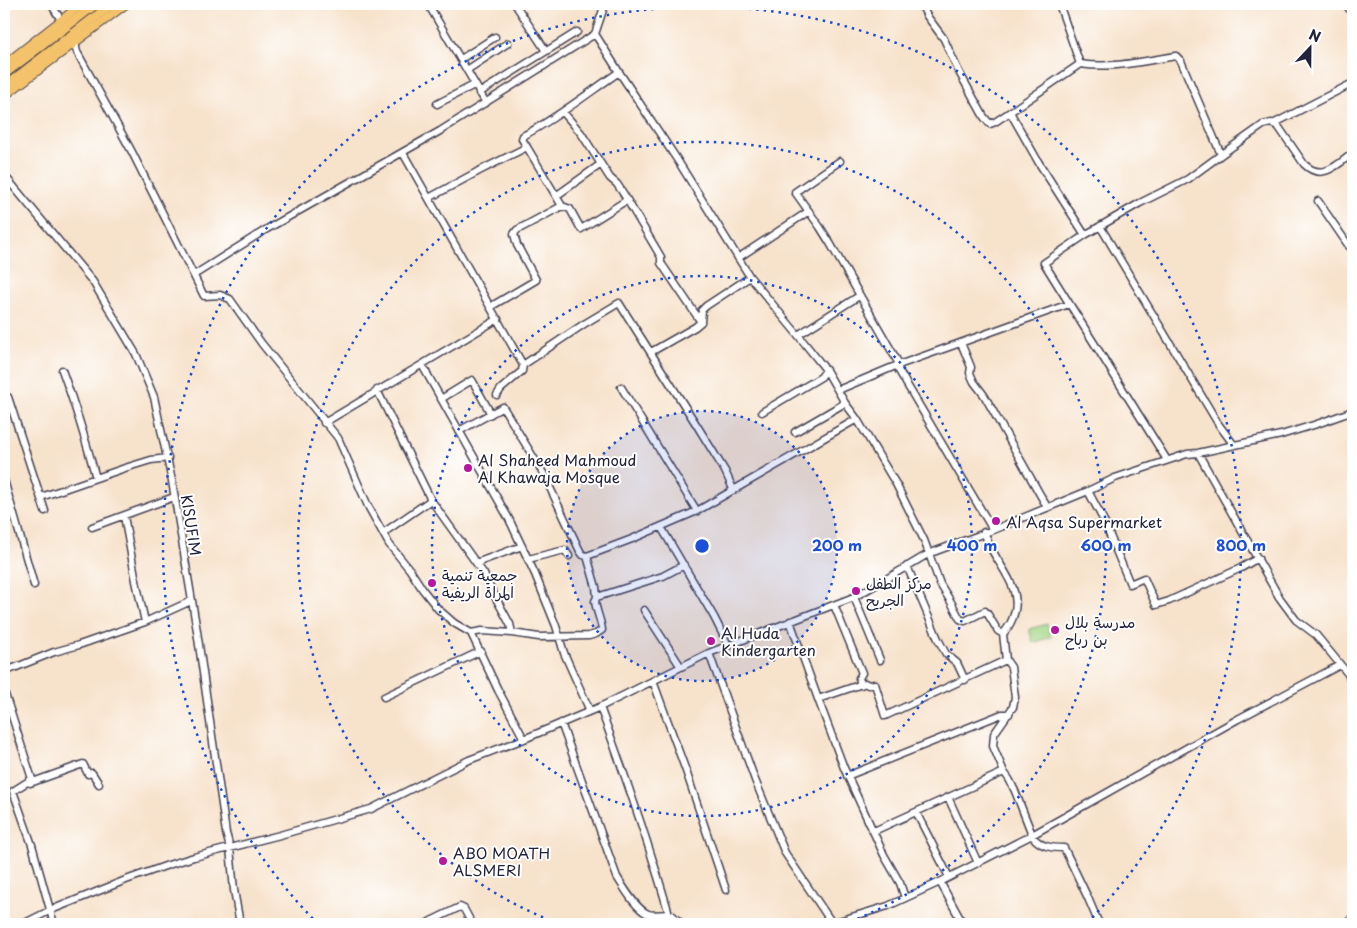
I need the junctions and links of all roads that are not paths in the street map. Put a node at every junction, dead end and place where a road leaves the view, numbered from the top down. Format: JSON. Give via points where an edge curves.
{"nodes":[{"id":1,"x":51,"y":4,"type":"edge"},
{"id":2,"x":82,"y":4,"type":"edge"},
{"id":3,"x":96,"y":4,"type":"edge"},
{"id":4,"x":112,"y":4,"type":"edge"},
{"id":5,"x":126,"y":4,"type":"edge"},
{"id":6,"x":428,"y":4,"type":"edge"},
{"id":7,"x":515,"y":4,"type":"edge"},
{"id":8,"x":605,"y":4,"type":"edge"},
{"id":9,"x":922,"y":4,"type":"edge"},
{"id":10,"x":1059,"y":4,"type":"edge"},
{"id":11,"x":1346,"y":4,"type":"edge"},
{"id":12,"x":1353,"y":13,"type":"edge"},
{"id":13,"x":61,"y":20,"type":"junction"},
{"id":14,"x":577,"y":32,"type":"dead end"},
{"id":15,"x":595,"y":34,"type":"junction"},
{"id":16,"x":495,"y":37,"type":"dead end"},
{"id":17,"x":76,"y":42,"type":"junction"},
{"id":18,"x":508,"y":44,"type":"dead end"},
{"id":19,"x":64,"y":50,"type":"junction"},
{"id":20,"x":546,"y":51,"type":"junction"},
{"id":21,"x":79,"y":55,"type":"junction"},
{"id":22,"x":461,"y":59,"type":"junction"},
{"id":23,"x":1080,"y":64,"type":"junction"},
{"id":24,"x":4,"y":65,"type":"edge"},
{"id":25,"x":467,"y":70,"type":"junction"},
{"id":26,"x":619,"y":72,"type":"junction"},
{"id":27,"x":4,"y":74,"type":"edge"},
{"id":28,"x":1353,"y":83,"type":"edge"},
{"id":29,"x":474,"y":85,"type":"junction"},
{"id":30,"x":4,"y":87,"type":"edge"},
{"id":31,"x":479,"y":93,"type":"junction"},
{"id":32,"x":4,"y":96,"type":"edge"},
{"id":33,"x":486,"y":103,"type":"junction"},
{"id":34,"x":438,"y":104,"type":"dead end"},
{"id":35,"x":563,"y":112,"type":"junction"},
{"id":36,"x":1010,"y":112,"type":"junction"},
{"id":37,"x":1273,"y":124,"type":"junction"},
{"id":38,"x":527,"y":147,"type":"junction"},
{"id":39,"x":403,"y":153,"type":"junction"},
{"id":40,"x":1222,"y":154,"type":"junction"},
{"id":41,"x":1353,"y":154,"type":"edge"},
{"id":42,"x":840,"y":161,"type":"dead end"},
{"id":43,"x":601,"y":164,"type":"junction"},
{"id":44,"x":4,"y":174,"type":"edge"},
{"id":45,"x":556,"y":196,"type":"junction"},
{"id":46,"x":429,"y":198,"type":"junction"},
{"id":47,"x":627,"y":200,"type":"junction"},
{"id":48,"x":1318,"y":201,"type":"dead end"},
{"id":49,"x":562,"y":206,"type":"junction"},
{"id":50,"x":809,"y":211,"type":"junction"},
{"id":51,"x":1100,"y":226,"type":"junction"},
{"id":52,"x":1085,"y":235,"type":"junction"},
{"id":53,"x":1353,"y":252,"type":"edge"},
{"id":54,"x":738,"y":258,"type":"junction"},
{"id":55,"x":194,"y":274,"type":"junction"},
{"id":56,"x":750,"y":277,"type":"junction"},
{"id":57,"x":859,"y":296,"type":"junction"},
{"id":58,"x":1069,"y":304,"type":"junction"},
{"id":59,"x":490,"y":307,"type":"junction"},
{"id":60,"x":498,"y":320,"type":"junction"},
{"id":61,"x":701,"y":322,"type":"junction"},
{"id":62,"x":798,"y":334,"type":"junction"},
{"id":63,"x":961,"y":343,"type":"junction"},
{"id":64,"x":651,"y":352,"type":"junction"},
{"id":65,"x":900,"y":364,"type":"junction"},
{"id":66,"x":422,"y":365,"type":"junction"},
{"id":67,"x":523,"y":365,"type":"junction"},
{"id":68,"x":62,"y":370,"type":"dead end"},
{"id":69,"x":826,"y":370,"type":"junction"},
{"id":70,"x":621,"y":387,"type":"dead end"},
{"id":71,"x":377,"y":390,"type":"junction"},
{"id":72,"x":838,"y":390,"type":"junction"},
{"id":73,"x":497,"y":395,"type":"dead end"},
{"id":74,"x":8,"y":397,"type":"dead end"},
{"id":75,"x":441,"y":399,"type":"junction"},
{"id":76,"x":845,"y":403,"type":"junction"},
{"id":77,"x":1353,"y":411,"type":"edge"},
{"id":78,"x":762,"y":412,"type":"dead end"},
{"id":79,"x":491,"y":414,"type":"junction"},
{"id":80,"x":857,"y":419,"type":"junction"},
{"id":81,"x":324,"y":423,"type":"junction"},
{"id":82,"x":459,"y":431,"type":"junction"},
{"id":83,"x":795,"y":432,"type":"dead end"},
{"id":84,"x":1234,"y":445,"type":"junction"},
{"id":85,"x":1198,"y":453,"type":"junction"},
{"id":86,"x":168,"y":458,"type":"junction"},
{"id":87,"x":1167,"y":460,"type":"junction"},
{"id":88,"x":96,"y":478,"type":"junction"},
{"id":89,"x":4,"y":480,"type":"edge"},
{"id":90,"x":734,"y":490,"type":"junction"},
{"id":91,"x":1088,"y":491,"type":"junction"},
{"id":92,"x":40,"y":497,"type":"junction"},
{"id":93,"x":174,"y":497,"type":"junction"},
{"id":94,"x":431,"y":500,"type":"junction"},
{"id":95,"x":1047,"y":507,"type":"junction"},
{"id":96,"x":45,"y":511,"type":"dead end"},
{"id":97,"x":697,"y":511,"type":"junction"},
{"id":98,"x":124,"y":516,"type":"junction"},
{"id":99,"x":92,"y":526,"type":"dead end"},
{"id":100,"x":661,"y":527,"type":"junction"},
{"id":101,"x":993,"y":530,"type":"junction"},
{"id":102,"x":984,"y":532,"type":"junction"},
{"id":103,"x":383,"y":534,"type":"junction"},
{"id":104,"x":522,"y":546,"type":"junction"},
{"id":105,"x":928,"y":554,"type":"junction"},
{"id":106,"x":569,"y":556,"type":"dead end"},
{"id":107,"x":587,"y":556,"type":"junction"},
{"id":108,"x":528,"y":558,"type":"junction"},
{"id":109,"x":1258,"y":558,"type":"junction"},
{"id":110,"x":476,"y":563,"type":"junction"},
{"id":111,"x":684,"y":565,"type":"junction"},
{"id":112,"x":907,"y":566,"type":"junction"},
{"id":113,"x":34,"y":585,"type":"dead end"},
{"id":114,"x":854,"y":597,"type":"junction"},
{"id":115,"x":597,"y":598,"type":"junction"},
{"id":116,"x":191,"y":601,"type":"junction"},
{"id":117,"x":834,"y":605,"type":"junction"},
{"id":118,"x":644,"y":610,"type":"dead end"},
{"id":119,"x":790,"y":621,"type":"junction"},
{"id":120,"x":145,"y":622,"type":"junction"},
{"id":121,"x":471,"y":633,"type":"junction"},
{"id":122,"x":512,"y":633,"type":"junction"},
{"id":123,"x":1003,"y":634,"type":"junction"},
{"id":124,"x":559,"y":635,"type":"junction"},
{"id":125,"x":728,"y":645,"type":"junction"},
{"id":126,"x":481,"y":651,"type":"junction"},
{"id":127,"x":709,"y":653,"type":"junction"},
{"id":128,"x":880,"y":660,"type":"dead end"},
{"id":129,"x":1006,"y":660,"type":"junction"},
{"id":130,"x":1340,"y":665,"type":"junction"},
{"id":131,"x":681,"y":667,"type":"junction"},
{"id":132,"x":4,"y":672,"type":"edge"},
{"id":133,"x":1350,"y":673,"type":"edge"},
{"id":134,"x":965,"y":680,"type":"junction"},
{"id":135,"x":653,"y":681,"type":"junction"},
{"id":136,"x":1353,"y":684,"type":"edge"},
{"id":137,"x":861,"y":685,"type":"junction"},
{"id":138,"x":4,"y":691,"type":"edge"},
{"id":139,"x":384,"y":697,"type":"dead end"},
{"id":140,"x":818,"y":699,"type":"junction"},
{"id":141,"x":600,"y":707,"type":"junction"},
{"id":142,"x":590,"y":711,"type":"junction"},
{"id":143,"x":1009,"y":714,"type":"junction"},
{"id":144,"x":562,"y":723,"type":"junction"},
{"id":145,"x":524,"y":739,"type":"junction"},
{"id":146,"x":1004,"y":772,"type":"junction"},
{"id":147,"x":847,"y":776,"type":"junction"},
{"id":148,"x":99,"y":784,"type":"dead end"},
{"id":149,"x":22,"y":786,"type":"junction"},
{"id":150,"x":948,"y":797,"type":"junction"},
{"id":151,"x":916,"y":812,"type":"junction"},
{"id":152,"x":874,"y":831,"type":"junction"},
{"id":153,"x":1032,"y":835,"type":"junction"},
{"id":154,"x":230,"y":848,"type":"junction"},
{"id":155,"x":978,"y":863,"type":"junction"},
{"id":156,"x":949,"y":878,"type":"junction"},
{"id":157,"x":940,"y":882,"type":"junction"},
{"id":158,"x":726,"y":890,"type":"dead end"},
{"id":159,"x":905,"y":898,"type":"junction"},
{"id":160,"x":51,"y":910,"type":"junction"},
{"id":161,"x":669,"y":914,"type":"junction"},
{"id":162,"x":1353,"y":917,"type":"edge"},
{"id":163,"x":831,"y":923,"type":"edge"},
{"id":164,"x":23,"y":924,"type":"edge"},
{"id":165,"x":54,"y":924,"type":"edge"},
{"id":166,"x":240,"y":924,"type":"edge"},
{"id":167,"x":429,"y":924,"type":"edge"},
{"id":168,"x":472,"y":924,"type":"edge"},
{"id":169,"x":682,"y":924,"type":"edge"},
{"id":170,"x":963,"y":924,"type":"edge"},
{"id":171,"x":1100,"y":924,"type":"edge"},
{"id":172,"x":1347,"y":924,"type":"edge"}],
"edges":[{"from":1,"to":13,"type":"street"},
{"from":2,"to":13,"type":"main road"},
{"from":3,"to":27,"type":"highway"},
{"from":4,"to":30,"type":"highway"},
{"from":5,"to":17,"type":"main road"},
{"from":6,"to":22,"type":"street"},
{"from":7,"to":20,"type":"street"},
{"from":8,"to":15,"type":"street"},
{"from":9,"to":36,"type":"street","via":[[984,117],[990,124]]},
{"from":10,"to":23,"type":"street"},
{"from":11,"to":12,"type":"street"},
{"from":13,"to":24,"type":"main road"},
{"from":14,"to":20,"type":"street"},
{"from":15,"to":26,"type":"street"},
{"from":15,"to":33,"type":"street"},
{"from":16,"to":22,"type":"street"},
{"from":17,"to":19,"type":"main road"},
{"from":17,"to":21,"type":"street"},
{"from":18,"to":25,"type":"street"},
{"from":19,"to":21,"type":"street"},
{"from":19,"to":32,"type":"main road"},
{"from":20,"to":31,"type":"street"},
{"from":21,"to":55,"type":"street"},
{"from":22,"to":25,"type":"street"},
{"from":23,"to":36,"type":"street"},
{"from":23,"to":40,"type":"street","via":[[1126,64],[1176,56]]},
{"from":25,"to":29,"type":"street"},
{"from":26,"to":35,"type":"street"},
{"from":26,"to":54,"type":"street"},
{"from":28,"to":37,"type":"street"},
{"from":29,"to":31,"type":"street"},
{"from":29,"to":34,"type":"street"},
{"from":31,"to":33,"type":"street"},
{"from":33,"to":39,"type":"street"},
{"from":35,"to":38,"type":"street","via":[[523,136]]},
{"from":35,"to":43,"type":"street"},
{"from":36,"to":52,"type":"street"},
{"from":37,"to":40,"type":"street","via":[[1263,125]]},
{"from":37,"to":41,"type":"street","via":[[1278,126],[1310,170],[1332,170]]},
{"from":38,"to":45,"type":"street"},
{"from":38,"to":46,"type":"street"},
{"from":39,"to":46,"type":"street"},
{"from":39,"to":55,"type":"street"},
{"from":40,"to":51,"type":"street","via":[[1188,180]]},
{"from":42,"to":50,"type":"street","via":[[795,192]]},
{"from":43,"to":45,"type":"street"},
{"from":43,"to":47,"type":"street"},
{"from":44,"to":86,"type":"street","name":"KISUFIM","via":[[93,282],[136,354],[154,397]]},
{"from":45,"to":49,"type":"street"},
{"from":46,"to":59,"type":"street"},
{"from":47,"to":49,"type":"street","via":[[581,229],[570,209]]},
{"from":47,"to":61,"type":"street","via":[[662,263]]},
{"from":48,"to":53,"type":"street"},
{"from":49,"to":59,"type":"street","via":[[514,234],[536,280]]},
{"from":50,"to":54,"type":"street"},
{"from":50,"to":57,"type":"street"},
{"from":51,"to":52,"type":"street"},
{"from":51,"to":84,"type":"street"},
{"from":52,"to":58,"type":"street","via":[[1044,263]]},
{"from":54,"to":56,"type":"street"},
{"from":55,"to":81,"type":"street","via":[[204,296],[220,295],[230,299]]},
{"from":56,"to":61,"type":"street","via":[[706,306],[702,310]]},
{"from":56,"to":62,"type":"street"},
{"from":57,"to":62,"type":"street"},
{"from":57,"to":65,"type":"street"},
{"from":58,"to":63,"type":"street"},
{"from":58,"to":87,"type":"street"},
{"from":59,"to":60,"type":"street"},
{"from":60,"to":66,"type":"street"},
{"from":60,"to":67,"type":"street"},
{"from":61,"to":64,"type":"street"},
{"from":62,"to":69,"type":"street"},
{"from":63,"to":65,"type":"street"},
{"from":63,"to":95,"type":"street","via":[[974,382]]},
{"from":64,"to":67,"type":"street","via":[[619,303]]},
{"from":64,"to":90,"type":"street"},
{"from":65,"to":72,"type":"street"},
{"from":65,"to":101,"type":"street","via":[[898,369]]},
{"from":66,"to":71,"type":"street"},
{"from":66,"to":75,"type":"street"},
{"from":67,"to":73,"type":"street","via":[[522,372]]},
{"from":68,"to":88,"type":"street"},
{"from":69,"to":72,"type":"street"},
{"from":69,"to":78,"type":"street","via":[[821,377]]},
{"from":70,"to":97,"type":"street"},
{"from":71,"to":81,"type":"street"},
{"from":71,"to":94,"type":"street"},
{"from":72,"to":76,"type":"street"},
{"from":74,"to":92,"type":"street"},
{"from":75,"to":79,"type":"street","via":[[472,380]]},
{"from":75,"to":82,"type":"street"},
{"from":76,"to":80,"type":"street"},
{"from":76,"to":83,"type":"street"},
{"from":77,"to":84,"type":"street","via":[[1281,435]]},
{"from":79,"to":82,"type":"street"},
{"from":79,"to":107,"type":"street","via":[[503,407],[543,473],[582,555]]},
{"from":80,"to":90,"type":"street"},
{"from":80,"to":105,"type":"street","via":[[896,484]]},
{"from":81,"to":103,"type":"street","via":[[338,438]]},
{"from":82,"to":104,"type":"street"},
{"from":84,"to":85,"type":"street"},
{"from":85,"to":87,"type":"street"},
{"from":85,"to":109,"type":"street"},
{"from":86,"to":88,"type":"street","via":[[151,460]]},
{"from":86,"to":93,"type":"street","name":"KISUFIM"},
{"from":87,"to":91,"type":"street"},
{"from":88,"to":92,"type":"street"},
{"from":89,"to":113,"type":"street"},
{"from":90,"to":97,"type":"street"},
{"from":91,"to":95,"type":"street"},
{"from":91,"to":109,"type":"street","via":[[1130,584],[1144,578],[1156,605]]},
{"from":92,"to":96,"type":"street"},
{"from":93,"to":98,"type":"street"},
{"from":93,"to":116,"type":"street","name":"KISUFIM"},
{"from":94,"to":103,"type":"street"},
{"from":94,"to":110,"type":"street"},
{"from":95,"to":101,"type":"street"},
{"from":97,"to":100,"type":"street"},
{"from":98,"to":99,"type":"street"},
{"from":98,"to":120,"type":"street"},
{"from":100,"to":107,"type":"street"},
{"from":100,"to":111,"type":"street"},
{"from":101,"to":102,"type":"street"},
{"from":102,"to":105,"type":"street"},
{"from":102,"to":123,"type":"street","via":[[1016,597],[1015,612]]},
{"from":103,"to":121,"type":"street","via":[[438,609]]},
{"from":104,"to":108,"type":"street"},
{"from":104,"to":110,"type":"street"},
{"from":105,"to":112,"type":"street"},
{"from":105,"to":123,"type":"street","via":[[960,619],[965,621],[985,611]]},
{"from":106,"to":108,"type":"street","via":[[565,550]]},
{"from":107,"to":115,"type":"street"},
{"from":108,"to":124,"type":"street"},
{"from":109,"to":130,"type":"street","via":[[1278,597]]},
{"from":110,"to":122,"type":"street"},
{"from":111,"to":115,"type":"street","via":[[657,578]]},
{"from":111,"to":125,"type":"street"},
{"from":112,"to":114,"type":"street"},
{"from":112,"to":134,"type":"street","via":[[938,639],[946,654],[957,663]]},
{"from":114,"to":117,"type":"street"},
{"from":114,"to":128,"type":"street"},
{"from":115,"to":124,"type":"street","via":[[596,608],[602,630],[589,636]]},
{"from":116,"to":120,"type":"street"},
{"from":116,"to":154,"type":"street","name":"KISUFIM"},
{"from":117,"to":119,"type":"street"},
{"from":117,"to":137,"type":"street","via":[[862,673],[859,678]]},
{"from":118,"to":131,"type":"street"},
{"from":119,"to":125,"type":"street"},
{"from":119,"to":140,"type":"street"},
{"from":120,"to":132,"type":"street"},
{"from":121,"to":122,"type":"street"},
{"from":121,"to":126,"type":"street"},
{"from":122,"to":124,"type":"street","via":[[539,637]]},
{"from":123,"to":129,"type":"street"},
{"from":124,"to":142,"type":"street"},
{"from":125,"to":127,"type":"street"},
{"from":126,"to":139,"type":"street"},
{"from":126,"to":145,"type":"street"},
{"from":127,"to":131,"type":"street"},
{"from":127,"to":163,"type":"street","via":[[788,860]]},
{"from":129,"to":134,"type":"street"},
{"from":129,"to":143,"type":"street","via":[[1015,697]]},
{"from":130,"to":133,"type":"street"},
{"from":130,"to":153,"type":"street"},
{"from":131,"to":135,"type":"street"},
{"from":133,"to":136,"type":"street"},
{"from":134,"to":137,"type":"street","via":[[885,716],[875,684]]},
{"from":135,"to":141,"type":"street"},
{"from":135,"to":158,"type":"street"},
{"from":137,"to":140,"type":"street"},
{"from":138,"to":149,"type":"street","via":[[32,779]]},
{"from":140,"to":147,"type":"street"},
{"from":141,"to":142,"type":"street"},
{"from":141,"to":161,"type":"street","via":[[646,837]]},
{"from":142,"to":144,"type":"street"},
{"from":143,"to":146,"type":"street","via":[[993,740]]},
{"from":143,"to":147,"type":"street","via":[[1002,714]]},
{"from":144,"to":145,"type":"street"},
{"from":144,"to":161,"type":"street","via":[[617,877],[646,913]]},
{"from":145,"to":154,"type":"street","via":[[469,760],[371,809]]},
{"from":146,"to":150,"type":"street"},
{"from":146,"to":153,"type":"street"},
{"from":147,"to":152,"type":"street"},
{"from":148,"to":149,"type":"street","via":[[83,764]]},
{"from":149,"to":160,"type":"street","via":[[13,791]]},
{"from":150,"to":151,"type":"street"},
{"from":150,"to":155,"type":"street"},
{"from":151,"to":152,"type":"street"},
{"from":151,"to":156,"type":"street"},
{"from":152,"to":159,"type":"street"},
{"from":153,"to":155,"type":"street"},
{"from":153,"to":171,"type":"street","via":[[1038,843],[1064,848]]},
{"from":154,"to":160,"type":"street","via":[[151,871]]},
{"from":154,"to":166,"type":"street","name":"KISUFIM"},
{"from":155,"to":156,"type":"street"},
{"from":156,"to":157,"type":"street"},
{"from":157,"to":159,"type":"street"},
{"from":157,"to":170,"type":"street"},
{"from":159,"to":163,"type":"street"},
{"from":160,"to":164,"type":"street"},
{"from":160,"to":165,"type":"street"},
{"from":161,"to":169,"type":"street"},
{"from":162,"to":172,"type":"street"},
{"from":167,"to":168,"type":"street","via":[[460,907]]}]}
